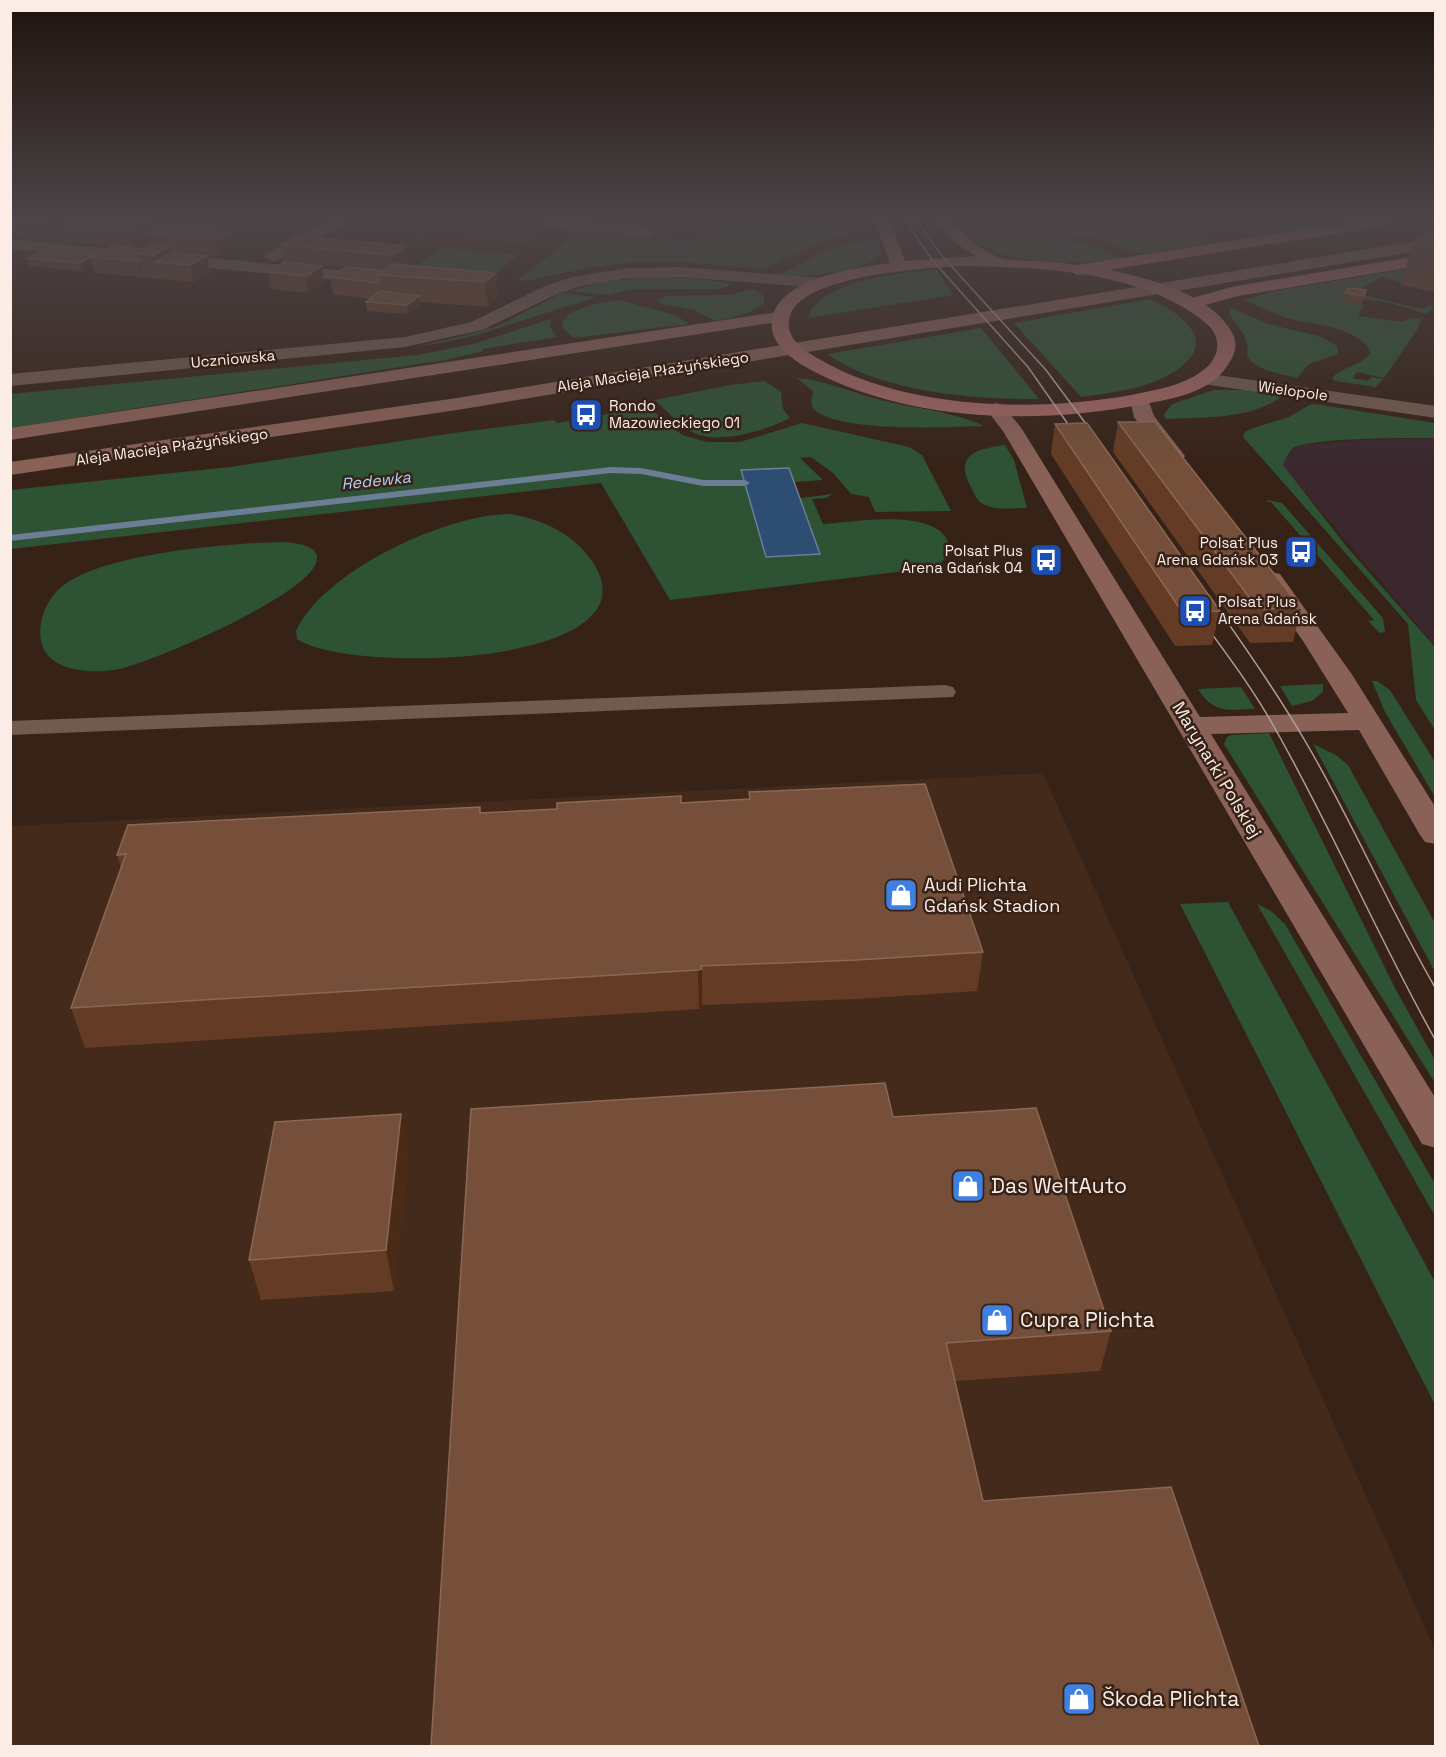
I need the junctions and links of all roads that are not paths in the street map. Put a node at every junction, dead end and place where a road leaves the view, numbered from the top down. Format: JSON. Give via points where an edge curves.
{"nodes":[{"id":1,"x":526,"y":303,"type":"edge"},
{"id":2,"x":790,"y":303,"type":"edge"},
{"id":3,"x":1071,"y":303,"type":"edge"},
{"id":4,"x":1194,"y":303,"type":"edge"},
{"id":5,"x":1191,"y":304,"type":"joint"},
{"id":6,"x":784,"y":324,"type":"junction"},
{"id":7,"x":811,"y":362,"type":"junction"},
{"id":8,"x":1219,"y":365,"type":"junction"},
{"id":9,"x":1203,"y":379,"type":"junction"},
{"id":10,"x":10,"y":380,"type":"edge"},
{"id":11,"x":1140,"y":400,"type":"junction"},
{"id":12,"x":1383,"y":403,"type":"junction"},
{"id":13,"x":996,"y":409,"type":"junction"},
{"id":14,"x":1436,"y":412,"type":"edge"},
{"id":15,"x":402,"y":432,"type":"dead end"},
{"id":16,"x":10,"y":434,"type":"edge"},
{"id":17,"x":10,"y":448,"type":"edge"},
{"id":18,"x":221,"y":459,"type":"dead end"},
{"id":19,"x":10,"y":470,"type":"edge"},
{"id":20,"x":1186,"y":471,"type":"edge"},
{"id":21,"x":10,"y":483,"type":"edge"},
{"id":22,"x":1260,"y":564,"type":"edge"},
{"id":23,"x":945,"y":692,"type":"dead end"},
{"id":24,"x":1367,"y":721,"type":"junction"},
{"id":25,"x":1191,"y":726,"type":"junction"},
{"id":26,"x":10,"y":728,"type":"edge"},
{"id":27,"x":1436,"y":835,"type":"edge"},
{"id":28,"x":1436,"y":1133,"type":"edge"}],
"edges":[{"from":1,"to":10,"type":"street","name":"Uczniowska","via":[[476,326],[405,342]]},
{"from":2,"to":6,"type":"main road","via":[[782,310]]},
{"from":3,"to":19,"type":"main road","name":"Aleja Macieja Płażyńskiego","via":[[457,404]]},
{"from":4,"to":5,"type":"highway"},
{"from":5,"to":8,"type":"main road","via":[[1214,320],[1226,338],[1227,347]]},
{"from":6,"to":7,"type":"main road","via":[[784,338]]},
{"from":6,"to":16,"type":"main road"},
{"from":6,"to":17,"type":"main road","name":"Aleja Macieja Płażyńskiego","via":[[429,388]]},
{"from":7,"to":13,"type":"main road","via":[[858,383],[908,396]]},
{"from":7,"to":15,"type":"main road"},
{"from":8,"to":9,"type":"main road"},
{"from":8,"to":12,"type":"street","name":"Wielopole"},
{"from":9,"to":11,"type":"main road"},
{"from":9,"to":12,"type":"street","name":"Wielopole"},
{"from":11,"to":13,"type":"main road","via":[[1075,409]]},
{"from":11,"to":20,"type":"main road","via":[[1144,417]]},
{"from":12,"to":14,"type":"street","name":"Wielopole"},
{"from":13,"to":25,"type":"main road","name":"Marynarki Polskiej","via":[[1012,429]]},
{"from":18,"to":21,"type":"main road"},
{"from":22,"to":24,"type":"main road","via":[[1310,629]]},
{"from":23,"to":26,"type":"street"},
{"from":24,"to":25,"type":"main road"},
{"from":24,"to":27,"type":"main road"},
{"from":25,"to":28,"type":"main road","name":"Marynarki Polskiej"}]}
